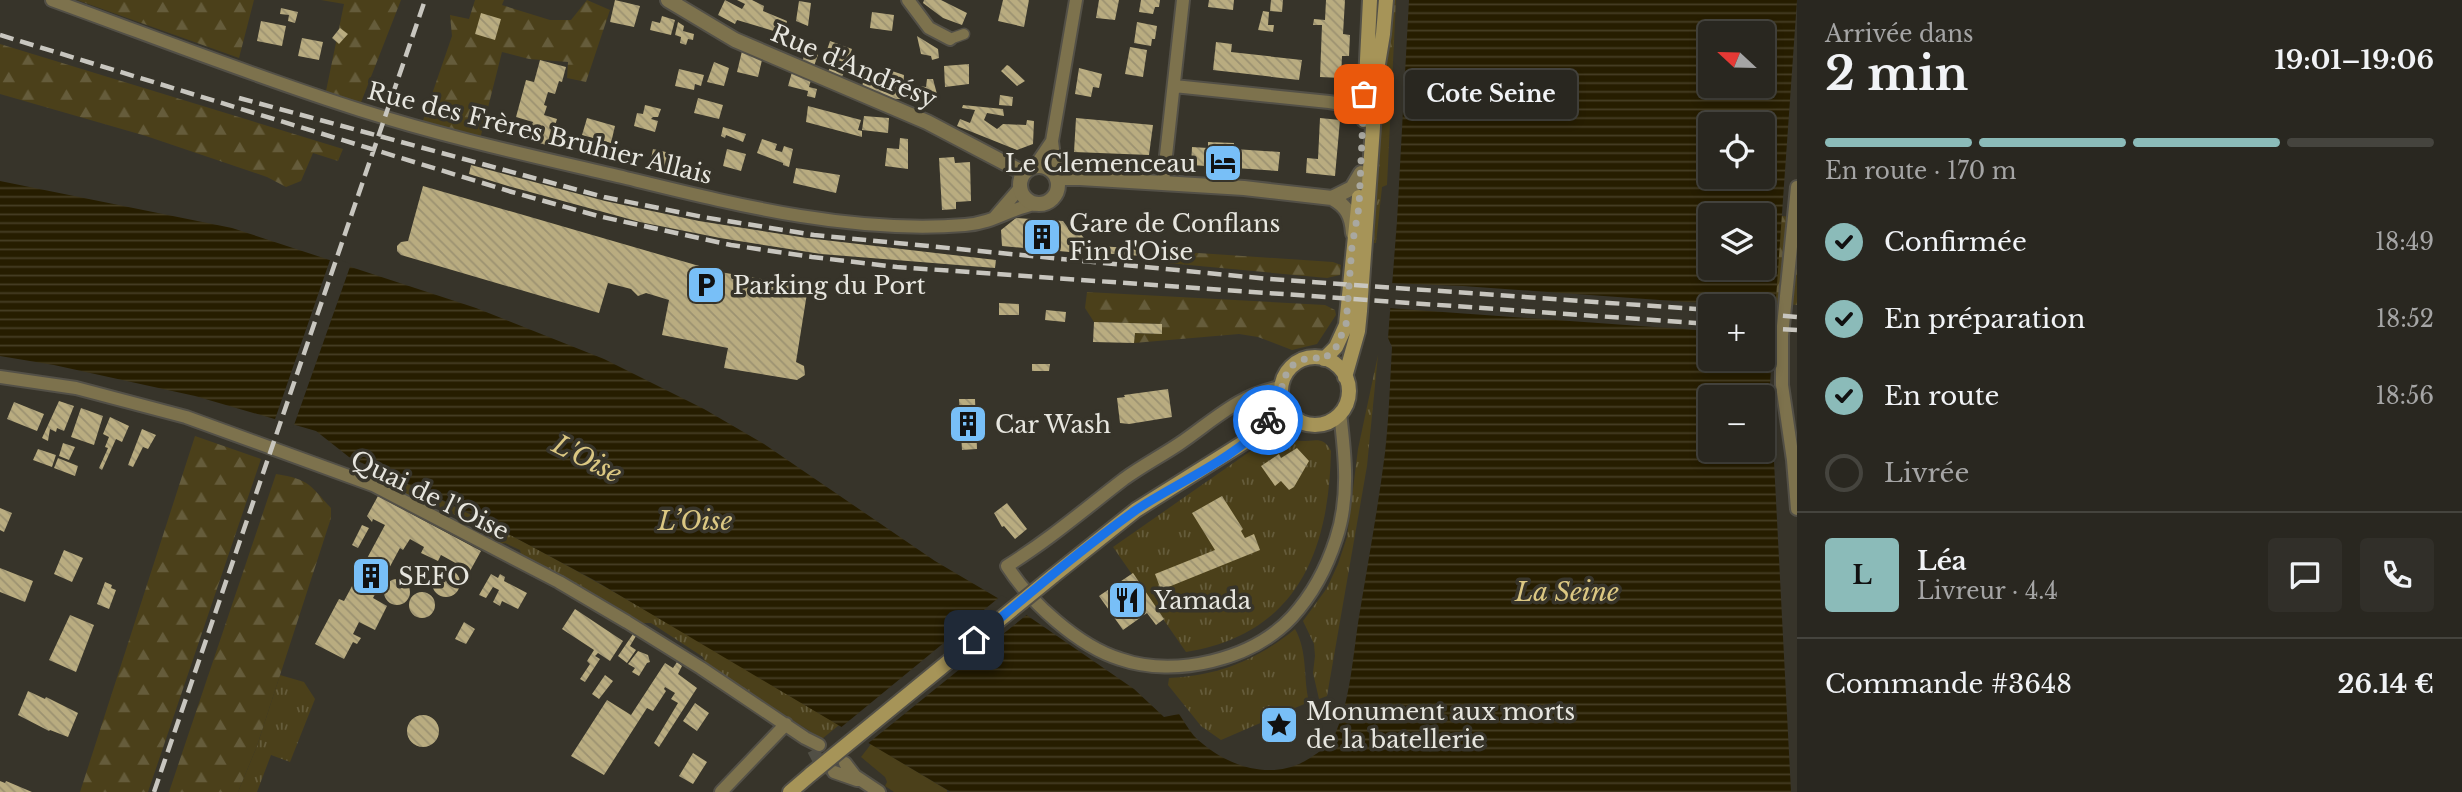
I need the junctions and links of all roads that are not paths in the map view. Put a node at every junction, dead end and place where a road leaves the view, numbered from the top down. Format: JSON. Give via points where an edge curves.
{"nodes":[{"id":1,"x":52,"y":0,"type":"edge"},
{"id":2,"x":667,"y":0,"type":"edge"},
{"id":3,"x":908,"y":0,"type":"edge"},
{"id":4,"x":1076,"y":0,"type":"edge"},
{"id":5,"x":1183,"y":0,"type":"edge"},
{"id":6,"x":1370,"y":0,"type":"edge"},
{"id":7,"x":1385,"y":1,"type":"edge"},
{"id":8,"x":964,"y":34,"type":"dead end"},
{"id":9,"x":950,"y":39,"type":"joint"},
{"id":10,"x":1174,"y":86,"type":"junction"},
{"id":11,"x":1365,"y":108,"type":"junction"},
{"id":12,"x":1052,"y":141,"type":"junction"},
{"id":13,"x":1030,"y":169,"type":"junction"},
{"id":14,"x":1361,"y":173,"type":"junction"},
{"id":15,"x":1057,"y":176,"type":"junction"},
{"id":16,"x":1163,"y":183,"type":"junction"},
{"id":17,"x":1797,"y":187,"type":"edge"},
{"id":18,"x":1020,"y":188,"type":"junction"},
{"id":19,"x":1332,"y":198,"type":"junction"},
{"id":20,"x":1035,"y":204,"type":"junction"},
{"id":21,"x":992,"y":220,"type":"junction"},
{"id":22,"x":1353,"y":240,"type":"junction"},
{"id":23,"x":1324,"y":359,"type":"junction"},
{"id":24,"x":0,"y":377,"type":"edge"},
{"id":25,"x":1345,"y":377,"type":"junction"},
{"id":26,"x":1282,"y":393,"type":"junction"},
{"id":27,"x":1340,"y":413,"type":"junction"},
{"id":28,"x":1300,"y":421,"type":"junction"},
{"id":29,"x":1251,"y":438,"type":"junction"},
{"id":30,"x":1797,"y":509,"type":"edge"},
{"id":31,"x":786,"y":724,"type":"junction"},
{"id":32,"x":816,"y":747,"type":"tunnel mouth"},
{"id":33,"x":845,"y":763,"type":"tunnel mouth"},
{"id":34,"x":834,"y":772,"type":"tunnel mouth"},
{"id":35,"x":861,"y":781,"type":"junction"},
{"id":36,"x":722,"y":792,"type":"edge"},
{"id":37,"x":790,"y":792,"type":"edge"},
{"id":38,"x":879,"y":792,"type":"edge"}],
"edges":[{"from":1,"to":21,"type":"street","name":"Rue des Frères Bruhier Allais","via":[[359,110],[657,186],[771,212],[840,221],[898,226]]},
{"from":2,"to":13,"type":"street","name":"Rue d'Andrésy","via":[[735,40]]},
{"from":3,"to":9,"type":"street","via":[[929,28]]},
{"from":4,"to":12,"type":"street"},
{"from":5,"to":10,"type":"street"},
{"from":6,"to":11,"type":"main road"},
{"from":7,"to":25,"type":"main road","via":[[1358,331]]},
{"from":8,"to":9,"type":"street"},
{"from":10,"to":11,"type":"street"},
{"from":10,"to":16,"type":"street"},
{"from":11,"to":14,"type":"main road"},
{"from":12,"to":13,"type":"street"},
{"from":12,"to":15,"type":"street"},
{"from":13,"to":15,"type":"street","via":[[1048,167]]},
{"from":13,"to":18,"type":"street"},
{"from":14,"to":19,"type":"street","via":[[1352,188]]},
{"from":14,"to":22,"type":"main road"},
{"from":15,"to":16,"type":"street"},
{"from":15,"to":20,"type":"street","via":[[1058,190],[1052,199]]},
{"from":16,"to":19,"type":"street"},
{"from":17,"to":30,"type":"street","via":[[1782,336],[1783,395]]},
{"from":18,"to":20,"type":"street"},
{"from":18,"to":21,"type":"street"},
{"from":19,"to":22,"type":"street","via":[[1349,212]]},
{"from":20,"to":21,"type":"street","name":"Rue des Frères Bruhier Allais"},
{"from":22,"to":23,"type":"main road","via":[[1346,325],[1336,347]]},
{"from":23,"to":25,"type":"main road"},
{"from":23,"to":26,"type":"main road","via":[[1309,357],[1298,362],[1285,375]]},
{"from":24,"to":31,"type":"street","name":"Quai de l'Oise","via":[[68,386],[176,414],[373,485],[559,582]]},
{"from":25,"to":27,"type":"main road","via":[[1347,399]]},
{"from":26,"to":27,"type":"street","via":[[1256,392],[1242,398],[1007,566],[1038,605],[1074,634],[1119,659],[1180,666],[1241,652],[1292,617],[1325,567],[1344,503]]},
{"from":26,"to":28,"type":"main road","via":[[1289,413]]},
{"from":26,"to":29,"type":"main road","via":[[1270,418]]},
{"from":27,"to":28,"type":"main road","via":[[1321,424]]},
{"from":28,"to":29,"type":"main road"},
{"from":29,"to":37,"type":"main road","bridge":true,"via":[[1136,510]]},
{"from":31,"to":32,"type":"street","name":"Quai de l'Oise"},
{"from":31,"to":36,"type":"street"},
{"from":33,"to":35,"type":"street"},
{"from":34,"to":35,"type":"street"},
{"from":35,"to":38,"type":"street"}]}
